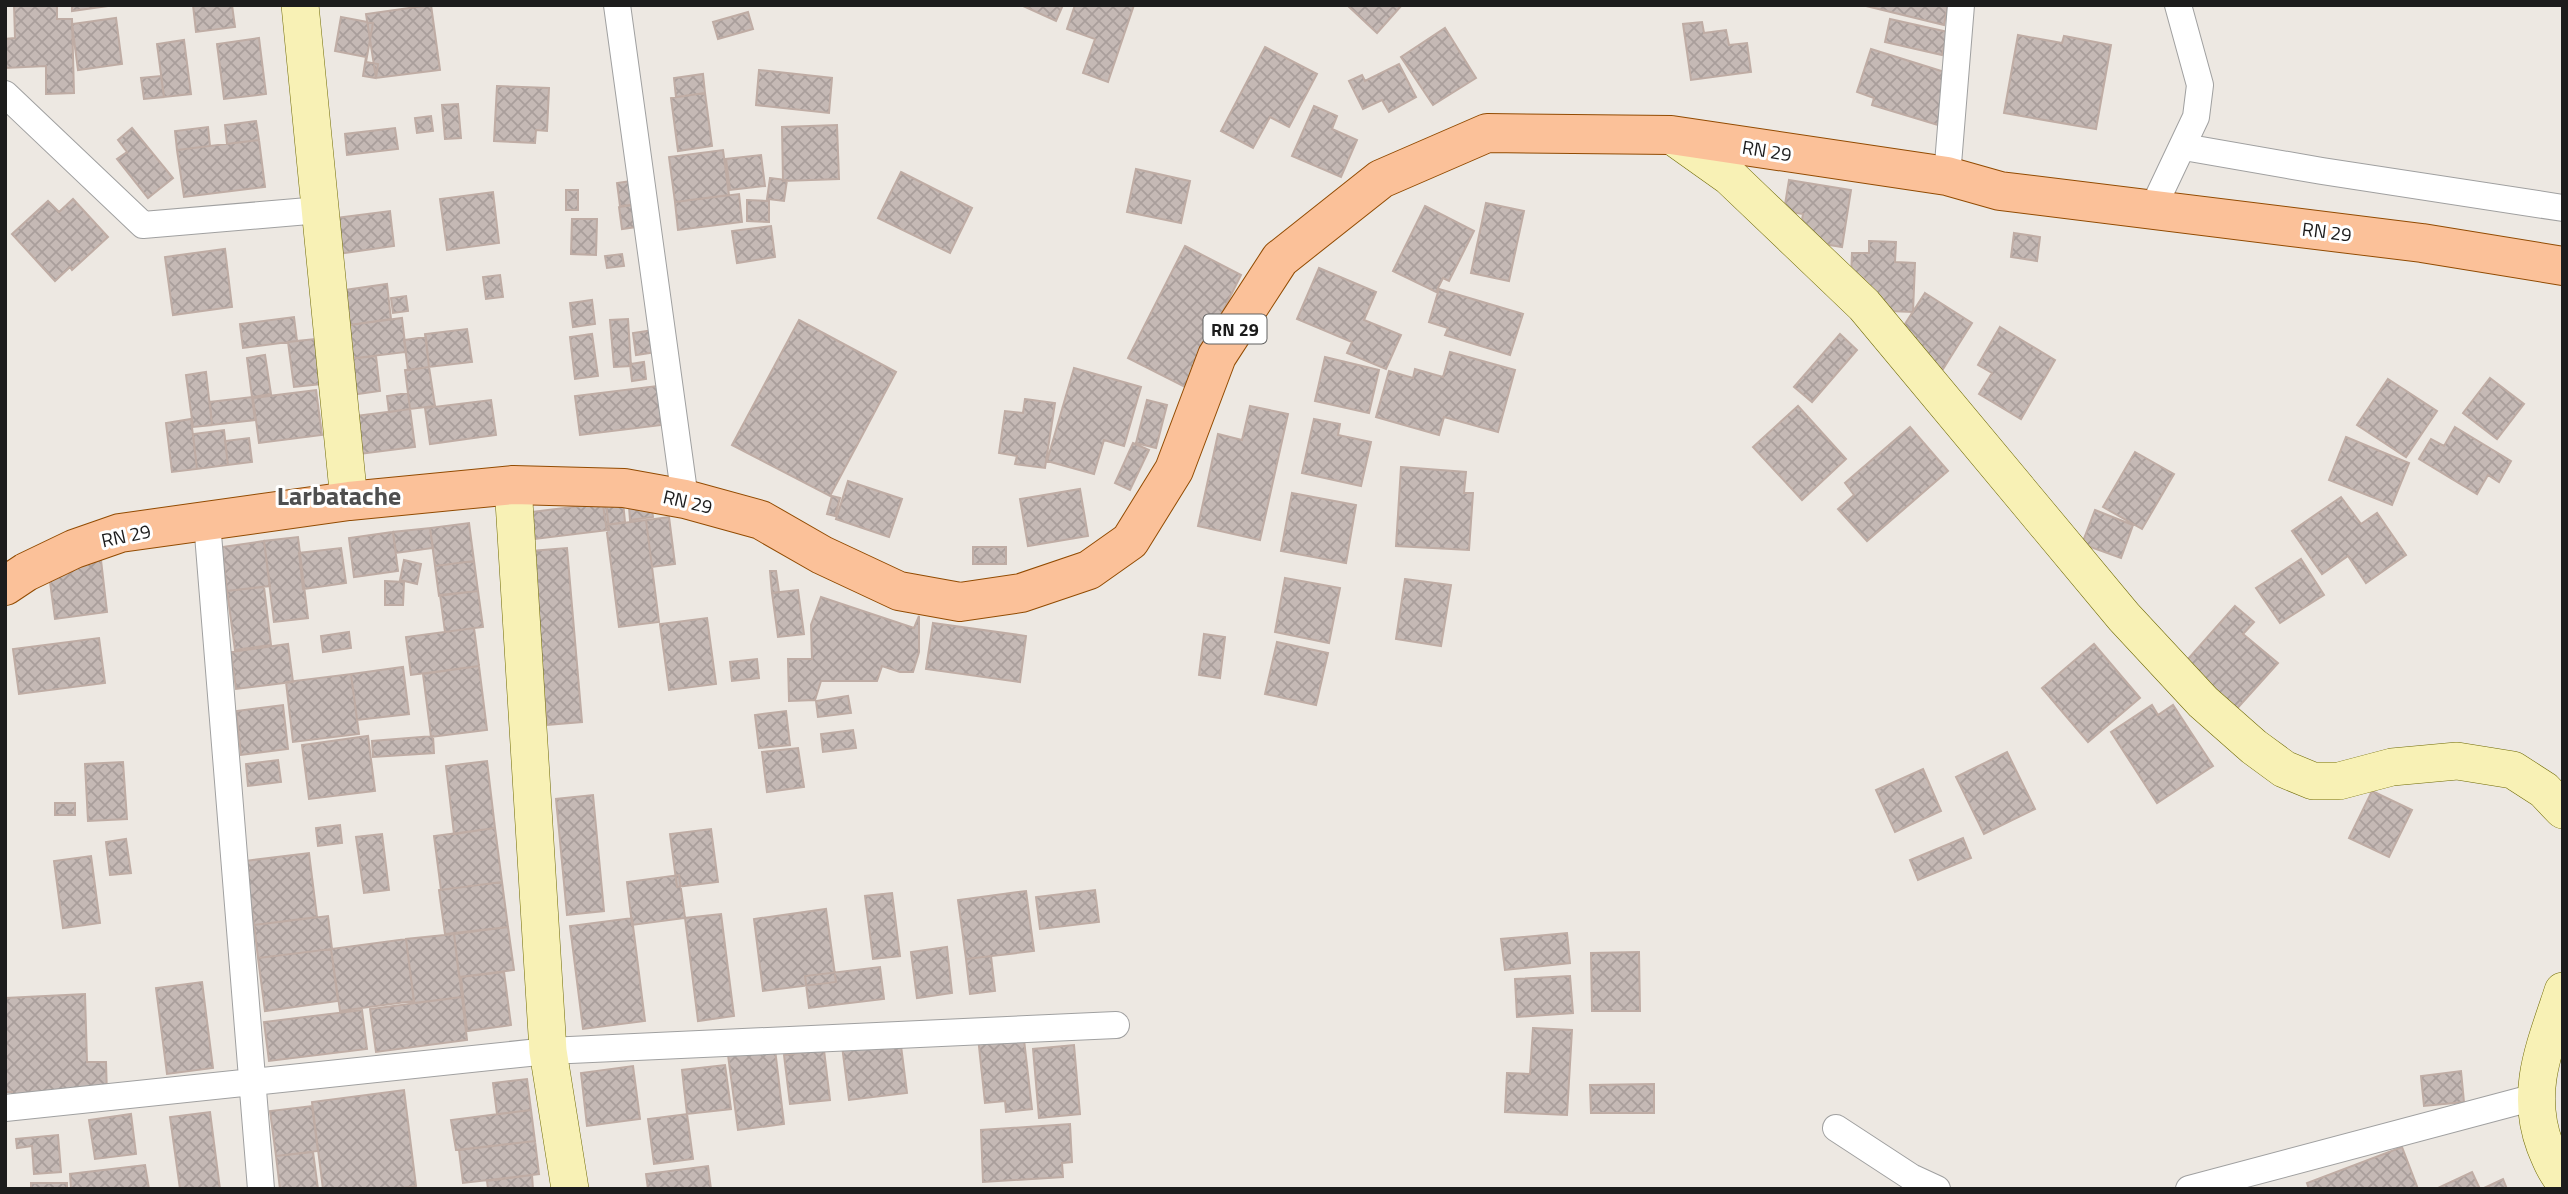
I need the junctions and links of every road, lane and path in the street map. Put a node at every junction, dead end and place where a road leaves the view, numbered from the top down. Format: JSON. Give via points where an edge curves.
{"nodes":[{"id":1,"x":300,"y":5,"type":"edge"},
{"id":2,"x":617,"y":5,"type":"edge"},
{"id":3,"x":1961,"y":5,"type":"edge"},
{"id":4,"x":2178,"y":5,"type":"edge"},
{"id":5,"x":5,"y":94,"type":"edge"},
{"id":6,"x":1671,"y":135,"type":"junction"},
{"id":7,"x":2183,"y":147,"type":"junction"},
{"id":8,"x":1947,"y":176,"type":"junction"},
{"id":9,"x":2563,"y":208,"type":"edge"},
{"id":10,"x":320,"y":210,"type":"junction"},
{"id":11,"x":2152,"y":210,"type":"junction"},
{"id":12,"x":2563,"y":266,"type":"edge"},
{"id":13,"x":513,"y":485,"type":"junction"},
{"id":14,"x":685,"y":499,"type":"junction"},
{"id":15,"x":349,"y":501,"type":"junction"},
{"id":16,"x":207,"y":522,"type":"junction"},
{"id":17,"x":5,"y":586,"type":"edge"},
{"id":18,"x":2563,"y":810,"type":"edge"},
{"id":19,"x":2563,"y":991,"type":"edge"},
{"id":20,"x":1116,"y":1025,"type":"dead end"},
{"id":21,"x":548,"y":1051,"type":"junction"},
{"id":22,"x":253,"y":1083,"type":"junction"},
{"id":23,"x":2535,"y":1097,"type":"junction"},
{"id":24,"x":5,"y":1108,"type":"edge"},
{"id":25,"x":1836,"y":1128,"type":"dead end"},
{"id":26,"x":2269,"y":1179,"type":"edge"},
{"id":27,"x":2563,"y":1180,"type":"edge"},
{"id":28,"x":261,"y":1189,"type":"edge"},
{"id":29,"x":570,"y":1189,"type":"edge"},
{"id":30,"x":1937,"y":1189,"type":"edge"},
{"id":31,"x":2189,"y":1189,"type":"edge"}],
"edges":[{"from":1,"to":10,"type":"main road"},
{"from":2,"to":14,"type":"street"},
{"from":3,"to":8,"type":"street"},
{"from":4,"to":7,"type":"street","via":[[2200,85],[2196,117]]},
{"from":5,"to":10,"type":"street","via":[[142,225]]},
{"from":6,"to":8,"type":"main road","name":"RN 29","number":"RN 29"},
{"from":6,"to":14,"type":"main road","name":"RN 29","number":"RN 29","via":[[1487,133],[1381,179],[1280,260],[1217,356],[1174,470],[1130,541],[1089,570],[1021,593],[960,602],[899,592],[761,520]]},
{"from":6,"to":18,"type":"main road","via":[[1730,177],[1864,305],[2124,617],[2203,702],[2254,747],[2284,769],[2313,781],[2339,781],[2392,767],[2457,761],[2513,771],[2544,790]]},
{"from":7,"to":9,"type":"street"},
{"from":7,"to":11,"type":"street"},
{"from":8,"to":11,"type":"main road","name":"RN 29","number":"RN 29","via":[[2000,191]]},
{"from":10,"to":15,"type":"main road"},
{"from":11,"to":12,"type":"main road","name":"RN 29","number":"RN 29","via":[[2422,243]]},
{"from":13,"to":14,"type":"main road","name":"RN 29","number":"RN 29","via":[[624,488]]},
{"from":13,"to":15,"type":"main road","name":"RN 29","number":"RN 29"},
{"from":13,"to":21,"type":"main road"},
{"from":15,"to":16,"type":"main road","name":"RN 29","number":"RN 29"},
{"from":16,"to":17,"type":"main road","name":"RN 29","number":"RN 29","via":[[120,533],[74,549]]},
{"from":16,"to":22,"type":"street"},
{"from":19,"to":23,"type":"main road"},
{"from":20,"to":21,"type":"street"},
{"from":21,"to":22,"type":"street"},
{"from":21,"to":29,"type":"main road"},
{"from":22,"to":24,"type":"street"},
{"from":22,"to":28,"type":"street"},
{"from":23,"to":26,"type":"street"},
{"from":23,"to":27,"type":"main road","via":[[2540,1133],[2554,1170]]},
{"from":25,"to":30,"type":"street"},
{"from":26,"to":31,"type":"street"}]}
